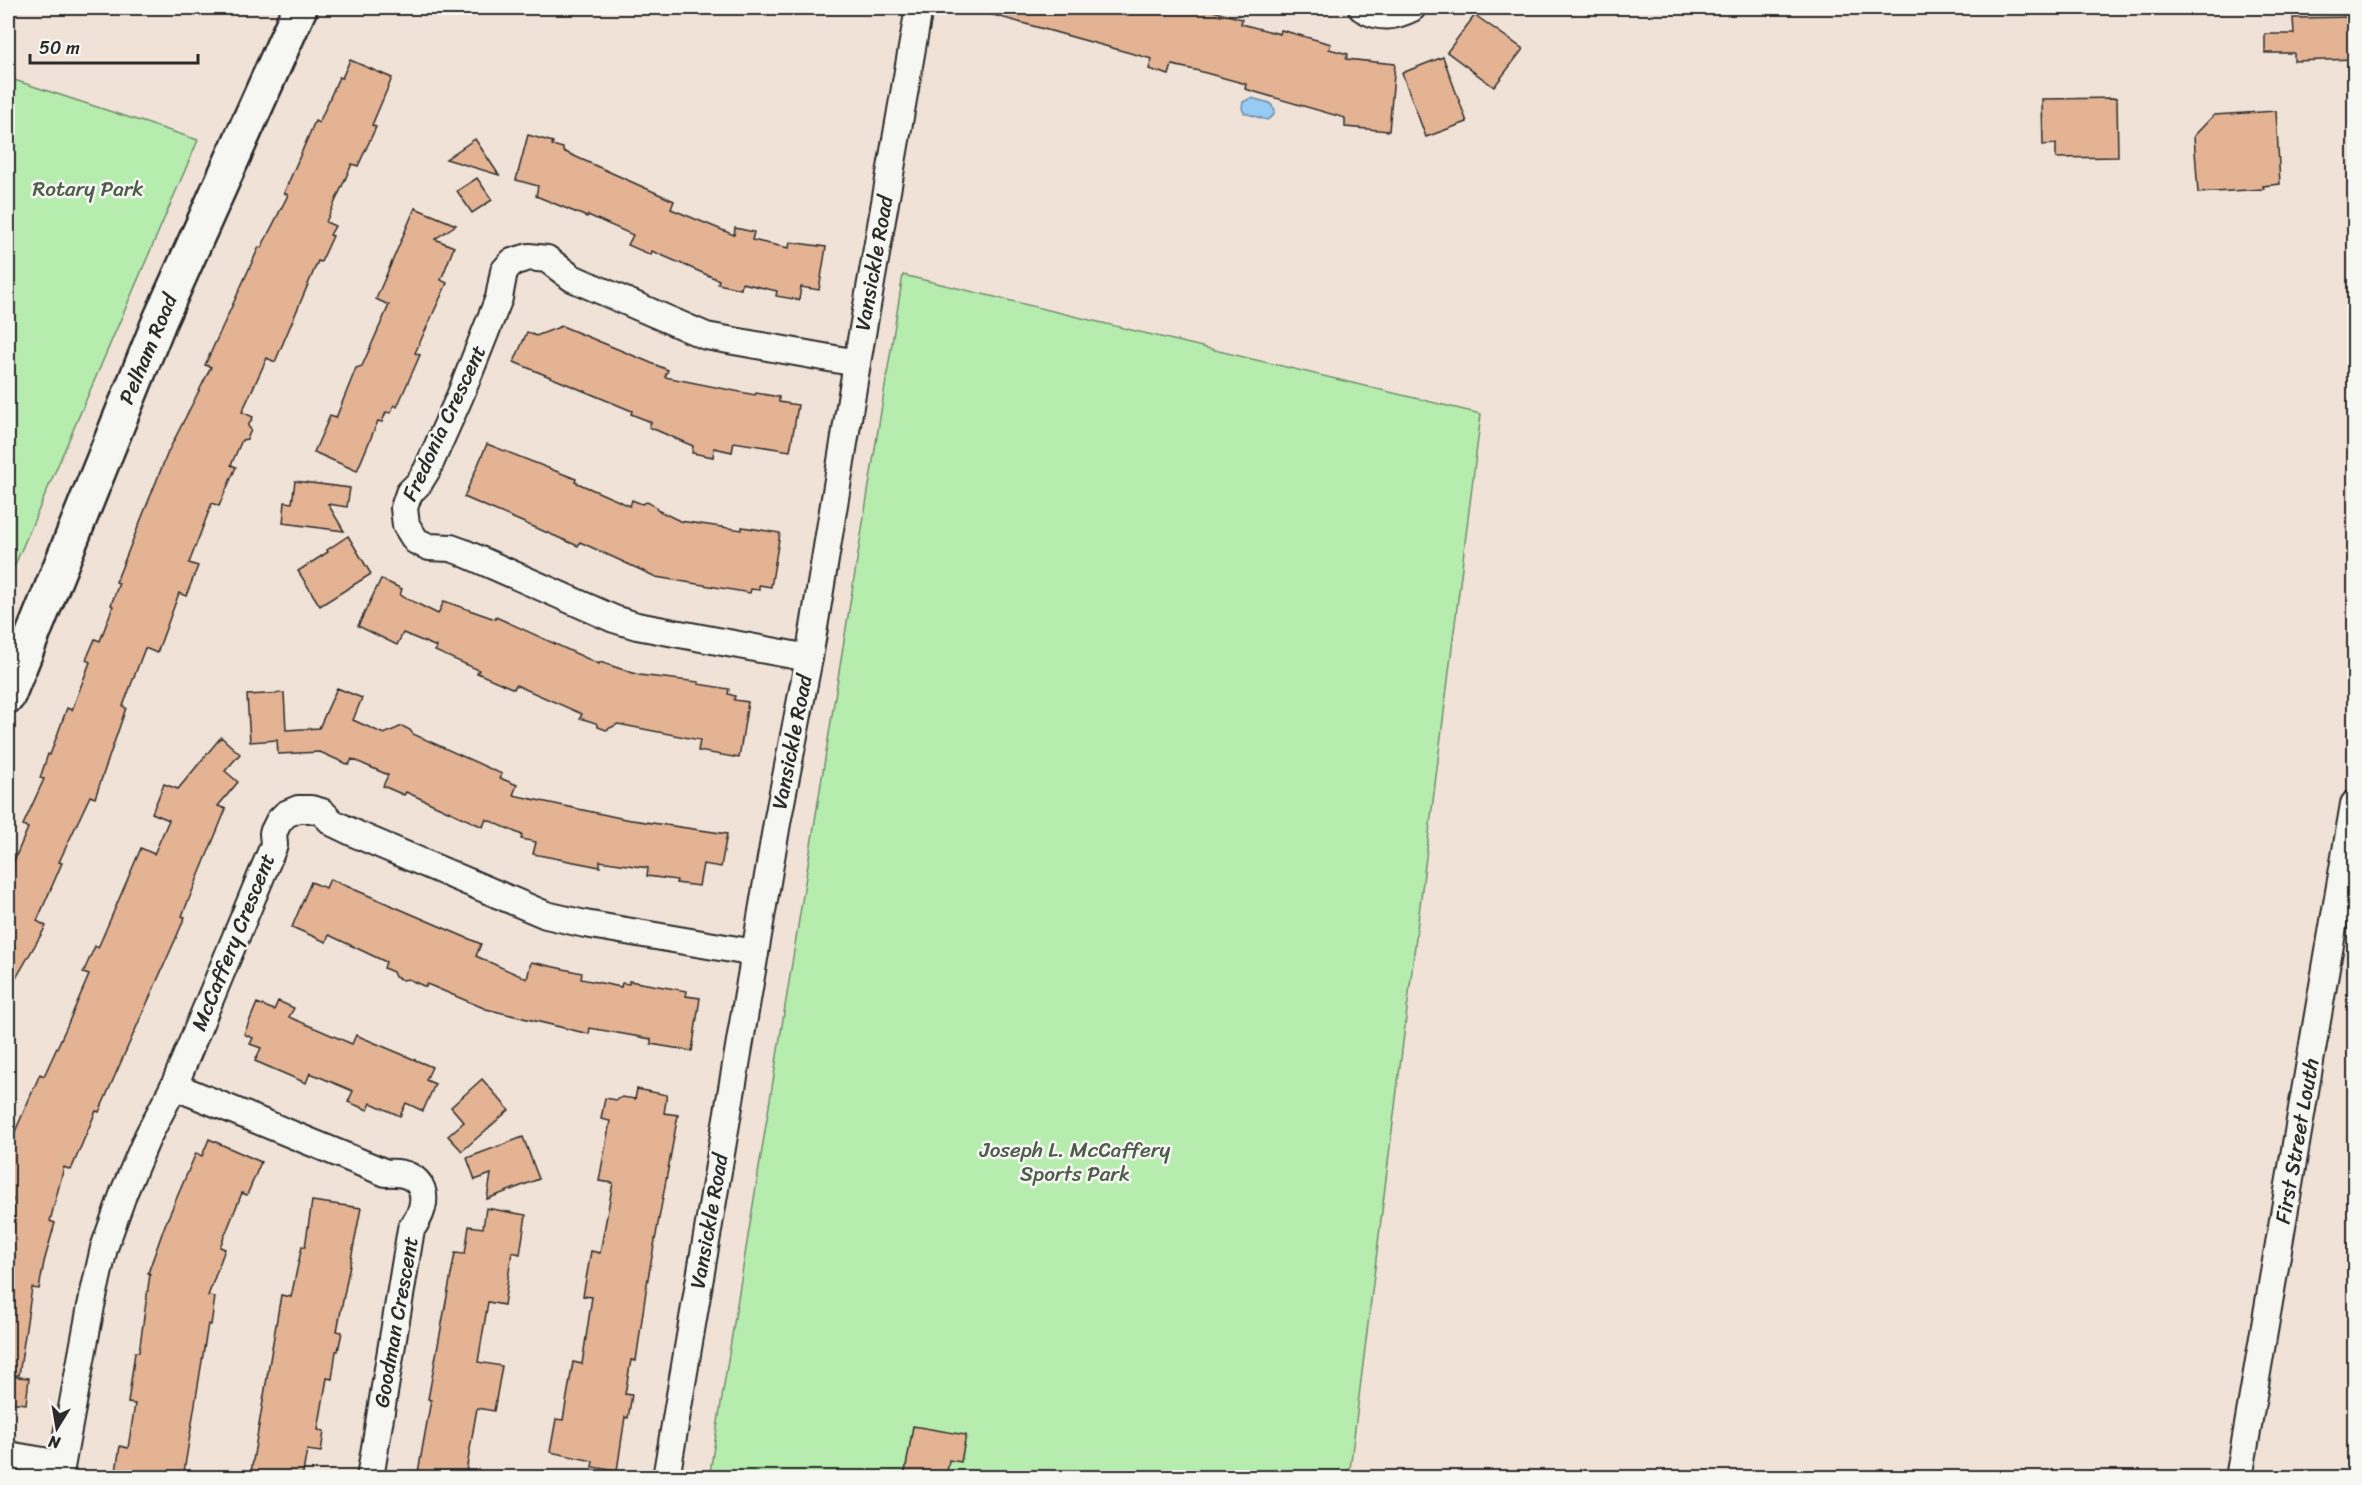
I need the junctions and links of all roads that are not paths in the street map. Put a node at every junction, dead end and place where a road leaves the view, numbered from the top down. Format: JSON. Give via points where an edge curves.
{"nodes":[{"id":1,"x":300,"y":8,"type":"edge"},
{"id":2,"x":919,"y":8,"type":"edge"},
{"id":3,"x":1362,"y":8,"type":"edge"},
{"id":4,"x":1412,"y":8,"type":"edge"},
{"id":5,"x":857,"y":363,"type":"junction"},
{"id":6,"x":809,"y":658,"type":"junction"},
{"id":7,"x":8,"y":696,"type":"edge"},
{"id":8,"x":2355,"y":804,"type":"edge"},
{"id":9,"x":755,"y":952,"type":"junction"},
{"id":10,"x":174,"y":1086,"type":"junction"},
{"id":11,"x":8,"y":1455,"type":"edge"},
{"id":12,"x":60,"y":1471,"type":"edge"},
{"id":13,"x":370,"y":1478,"type":"edge"},
{"id":14,"x":666,"y":1478,"type":"edge"},
{"id":15,"x":2239,"y":1478,"type":"edge"}],
"edges":[{"from":1,"to":7,"type":"main road","name":"Pelham Road","via":[[159,322]]},
{"from":2,"to":5,"type":"street","name":"Vansickle Road"},
{"from":3,"to":4,"type":"street","via":[[1378,16]]},
{"from":5,"to":6,"type":"street","name":"Vansickle Road"},
{"from":5,"to":6,"type":"street","name":"Fredonia Crescent","via":[[706,336],[572,278],[547,259],[521,259],[504,271],[499,298],[460,396],[427,470],[409,493],[404,508],[410,533],[422,545],[462,552],[614,619]]},
{"from":6,"to":9,"type":"street","name":"Vansickle Road"},
{"from":8,"to":15,"type":"street","name":"First Street Louth"},
{"from":9,"to":10,"type":"street","name":"McCaffery Crescent","via":[[546,915],[358,835],[333,823],[322,812],[298,809],[286,814],[275,826],[274,845]]},
{"from":9,"to":14,"type":"street","name":"Vansickle Road"},
{"from":10,"to":12,"type":"street","name":"McCaffery Crescent","via":[[148,1136],[104,1248]]},
{"from":10,"to":13,"type":"street","name":"Goodman Crescent","via":[[386,1173],[408,1175],[422,1188],[423,1207],[411,1229]]},
{"from":11,"to":12,"type":"street"}]}
